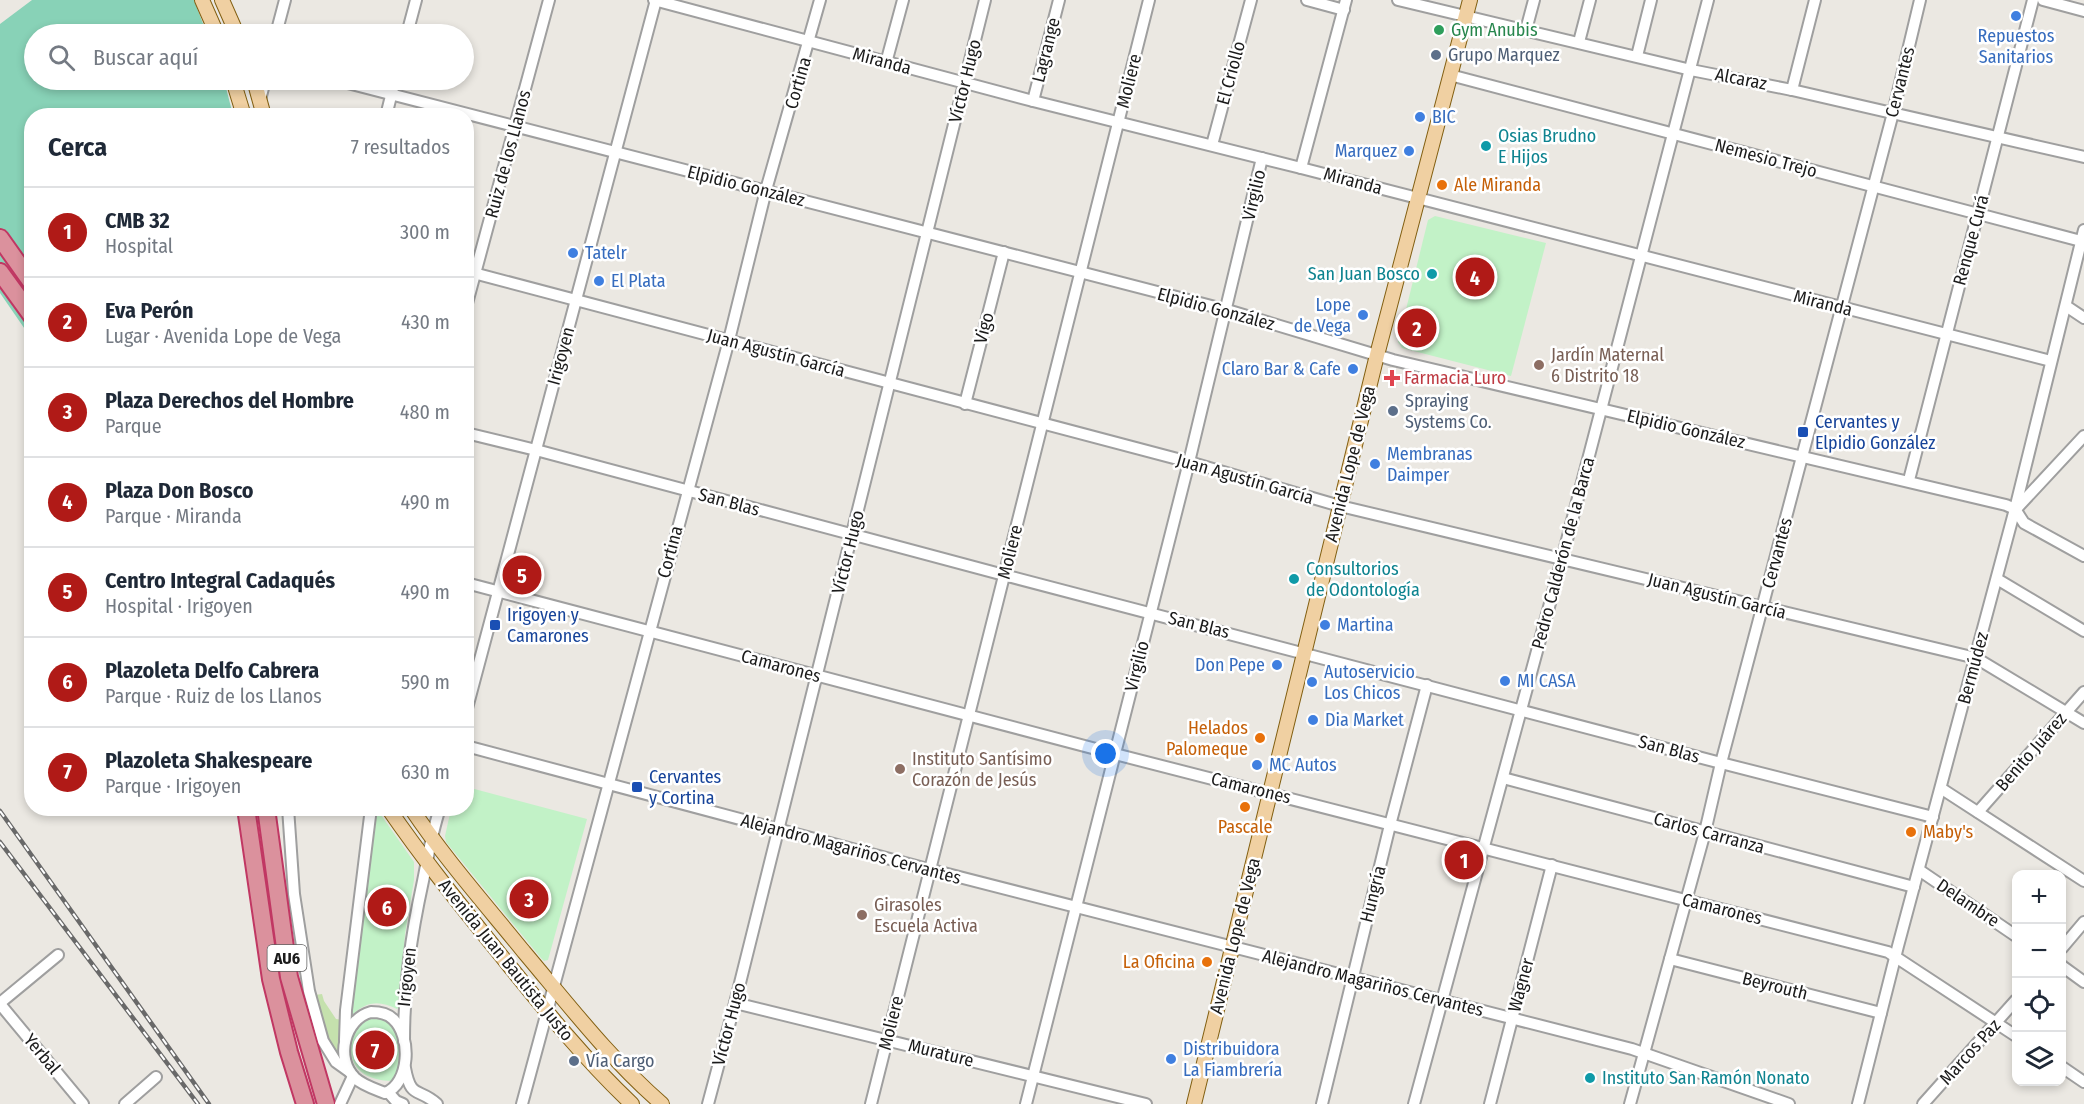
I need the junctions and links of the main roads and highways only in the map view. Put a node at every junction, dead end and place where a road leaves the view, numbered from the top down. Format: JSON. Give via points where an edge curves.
{"nodes":[{"id":1,"x":202,"y":0,"type":"edge"},
{"id":2,"x":222,"y":0,"type":"edge"},
{"id":3,"x":1470,"y":0,"type":"edge"},
{"id":4,"x":213,"y":24,"type":"edge"},
{"id":5,"x":233,"y":24,"type":"edge"},
{"id":6,"x":236,"y":90,"type":"edge"},
{"id":7,"x":257,"y":90,"type":"edge"},
{"id":8,"x":242,"y":108,"type":"edge"},
{"id":9,"x":262,"y":108,"type":"edge"},
{"id":10,"x":0,"y":238,"type":"edge"},
{"id":11,"x":0,"y":272,"type":"edge"},
{"id":12,"x":24,"y":272,"type":"edge"},
{"id":13,"x":24,"y":305,"type":"edge"},
{"id":14,"x":247,"y":816,"type":"edge"},
{"id":15,"x":267,"y":816,"type":"edge"},
{"id":16,"x":394,"y":816,"type":"edge"},
{"id":17,"x":417,"y":816,"type":"edge"},
{"id":18,"x":305,"y":1104,"type":"edge"},
{"id":19,"x":326,"y":1104,"type":"edge"},
{"id":20,"x":632,"y":1104,"type":"edge"},
{"id":21,"x":662,"y":1104,"type":"edge"},
{"id":22,"x":1194,"y":1104,"type":"edge"}],
"edges":[{"from":1,"to":4,"type":"main road"},
{"from":2,"to":5,"type":"main road"},
{"from":3,"to":22,"type":"main road","name":"Avenida Lope de Vega","via":[[1377,355]]},
{"from":6,"to":8,"type":"main road"},
{"from":7,"to":9,"type":"main road"},
{"from":10,"to":12,"type":"highway"},
{"from":11,"to":13,"type":"highway"},
{"from":14,"to":18,"type":"highway","number":"AU6","via":[[271,979]]},
{"from":15,"to":19,"type":"highway","number":"AU6","via":[[289,977]]},
{"from":16,"to":20,"type":"main road","name":"Avenida Juan Bautista Justo","via":[[426,863],[547,1012]]},
{"from":17,"to":21,"type":"main road","name":"Avenida Juan Bautista Justo","via":[[553,987],[614,1057]]}]}
